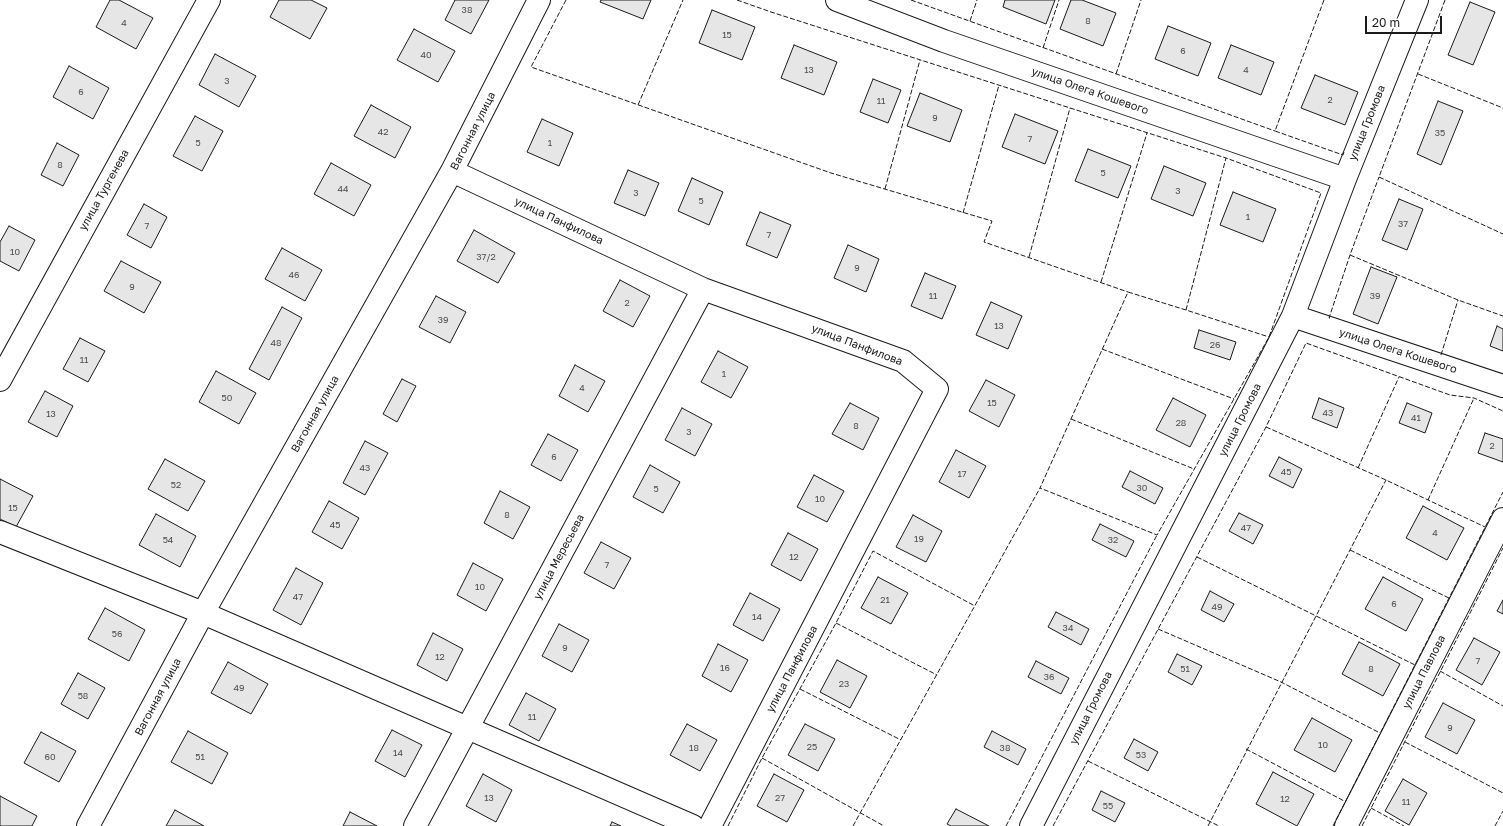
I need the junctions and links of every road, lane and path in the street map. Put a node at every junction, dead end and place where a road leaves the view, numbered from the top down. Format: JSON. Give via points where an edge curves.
{"nodes":[{"id":1,"x":209,"y":0,"type":"edge"},
{"id":2,"x":539,"y":0,"type":"edge"},
{"id":3,"x":837,"y":0,"type":"edge"},
{"id":4,"x":1417,"y":0,"type":"edge"},
{"id":5,"x":452,"y":171,"type":"junction"},
{"id":6,"x":1345,"y":179,"type":"junction"},
{"id":7,"x":703,"y":289,"type":"junction"},
{"id":8,"x":1293,"y":316,"type":"junction"},
{"id":9,"x":0,"y":380,"type":"edge"},
{"id":10,"x":1503,"y":386,"type":"edge"},
{"id":11,"x":1503,"y":519,"type":"edge"},
{"id":12,"x":0,"y":532,"type":"edge"},
{"id":13,"x":203,"y":613,"type":"junction"},
{"id":14,"x":466,"y":728,"type":"junction"},
{"id":15,"x":88,"y":826,"type":"edge"},
{"id":16,"x":415,"y":826,"type":"edge"},
{"id":17,"x":693,"y":826,"type":"edge"},
{"id":18,"x":710,"y":826,"type":"edge"},
{"id":19,"x":1031,"y":826,"type":"edge"},
{"id":20,"x":1346,"y":826,"type":"edge"}],
"edges":[{"from":1,"to":9,"type":"street","name":"улица Тургенева"},
{"from":2,"to":5,"type":"street","name":"Вагонная улица"},
{"from":3,"to":6,"type":"street","name":"улица Олега Кошевого","via":[[944,41]]},
{"from":4,"to":6,"type":"street","name":"улица Громова"},
{"from":5,"to":7,"type":"street","name":"улица Панфилова"},
{"from":5,"to":13,"type":"street","name":"Вагонная улица"},
{"from":6,"to":8,"type":"street","name":"улица Громова"},
{"from":7,"to":14,"type":"street","name":"улица Мересьева"},
{"from":7,"to":18,"type":"street","name":"улица Панфилова","via":[[903,361],[937,389]]},
{"from":8,"to":10,"type":"street","name":"улица Олега Кошевого"},
{"from":8,"to":19,"type":"street","name":"улица Громова"},
{"from":11,"to":20,"type":"street","name":"улица Павлова"},
{"from":12,"to":13,"type":"street"},
{"from":13,"to":14,"type":"street"},
{"from":13,"to":15,"type":"street","name":"Вагонная улица"},
{"from":14,"to":16,"type":"street","name":"улица Мересьева"},
{"from":14,"to":17,"type":"street"}]}
